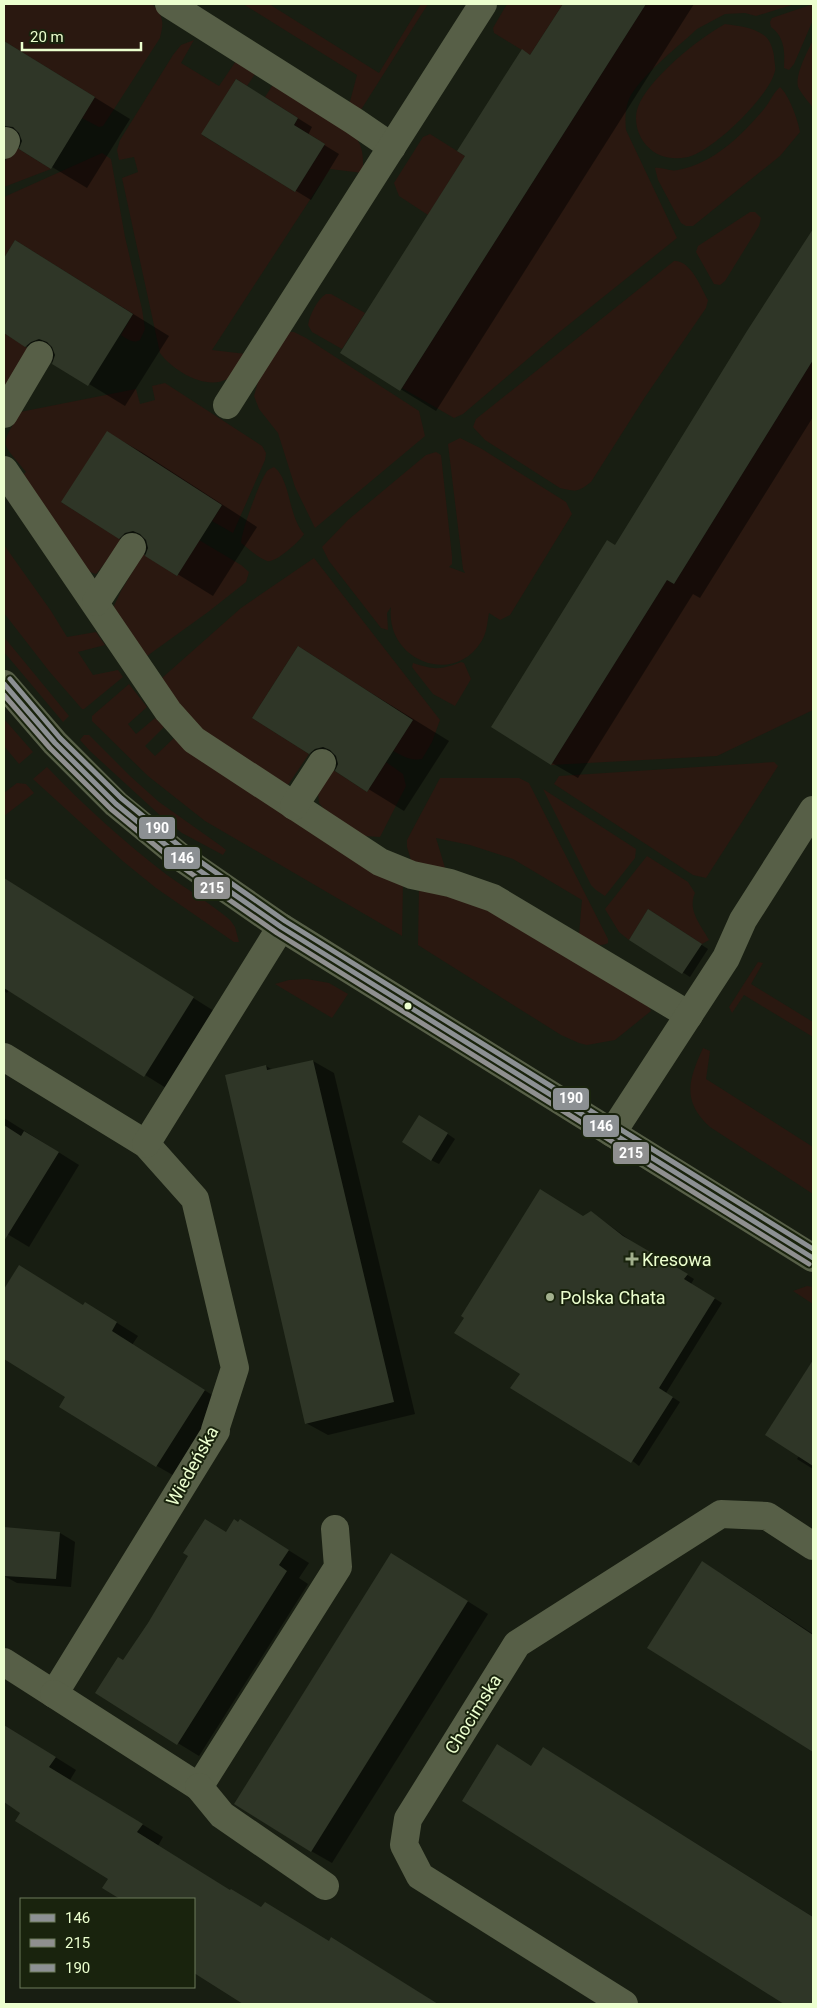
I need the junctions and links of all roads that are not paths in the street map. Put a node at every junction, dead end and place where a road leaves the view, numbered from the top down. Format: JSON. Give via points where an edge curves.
{"nodes":[{"id":1,"x":169,"y":4,"type":"edge"},
{"id":2,"x":483,"y":4,"type":"edge"},
{"id":3,"x":392,"y":147,"type":"junction"},
{"id":4,"x":39,"y":355,"type":"dead end"},
{"id":5,"x":227,"y":405,"type":"dead end"},
{"id":6,"x":4,"y":414,"type":"edge"},
{"id":7,"x":4,"y":470,"type":"edge"},
{"id":8,"x":132,"y":547,"type":"dead end"},
{"id":9,"x":96,"y":602,"type":"junction"},
{"id":10,"x":4,"y":684,"type":"edge"},
{"id":11,"x":322,"y":763,"type":"dead end"},
{"id":12,"x":294,"y":806,"type":"junction"},
{"id":13,"x":813,"y":810,"type":"edge"},
{"id":14,"x":281,"y":927,"type":"junction"},
{"id":15,"x":690,"y":1015,"type":"junction"},
{"id":16,"x":4,"y":1057,"type":"edge"},
{"id":17,"x":612,"y":1133,"type":"junction"},
{"id":18,"x":146,"y":1144,"type":"junction"},
{"id":19,"x":813,"y":1258,"type":"edge"},
{"id":20,"x":335,"y":1528,"type":"dead end"},
{"id":21,"x":813,"y":1546,"type":"edge"},
{"id":22,"x":4,"y":1662,"type":"edge"},
{"id":23,"x":54,"y":1694,"type":"junction"},
{"id":24,"x":199,"y":1786,"type":"junction"},
{"id":25,"x":325,"y":1886,"type":"dead end"},
{"id":26,"x":624,"y":2004,"type":"edge"}],
"edges":[{"from":1,"to":3,"type":"street"},
{"from":2,"to":3,"type":"street"},
{"from":3,"to":5,"type":"street"},
{"from":4,"to":6,"type":"street"},
{"from":7,"to":9,"type":"street"},
{"from":8,"to":9,"type":"street"},
{"from":9,"to":12,"type":"street","via":[[168,711],[194,740]]},
{"from":10,"to":14,"type":"street","via":[[55,743],[116,804],[183,859]]},
{"from":11,"to":12,"type":"street"},
{"from":12,"to":15,"type":"street","via":[[380,862],[412,875],[450,883],[493,898]]},
{"from":13,"to":15,"type":"street","via":[[743,920],[726,958]]},
{"from":14,"to":17,"type":"street"},
{"from":14,"to":18,"type":"street"},
{"from":15,"to":17,"type":"street"},
{"from":16,"to":18,"type":"street","name":"Wiedeńska"},
{"from":17,"to":19,"type":"street"},
{"from":18,"to":23,"type":"street","name":"Wiedeńska","via":[[195,1199],[235,1368],[216,1431]]},
{"from":20,"to":24,"type":"street","via":[[338,1566]]},
{"from":21,"to":26,"type":"street","name":"Chocimska","via":[[767,1516],[722,1514],[517,1644],[408,1819],[404,1844],[420,1876]]},
{"from":22,"to":23,"type":"street"},
{"from":23,"to":24,"type":"street"},
{"from":24,"to":25,"type":"street","via":[[222,1815]]}]}
